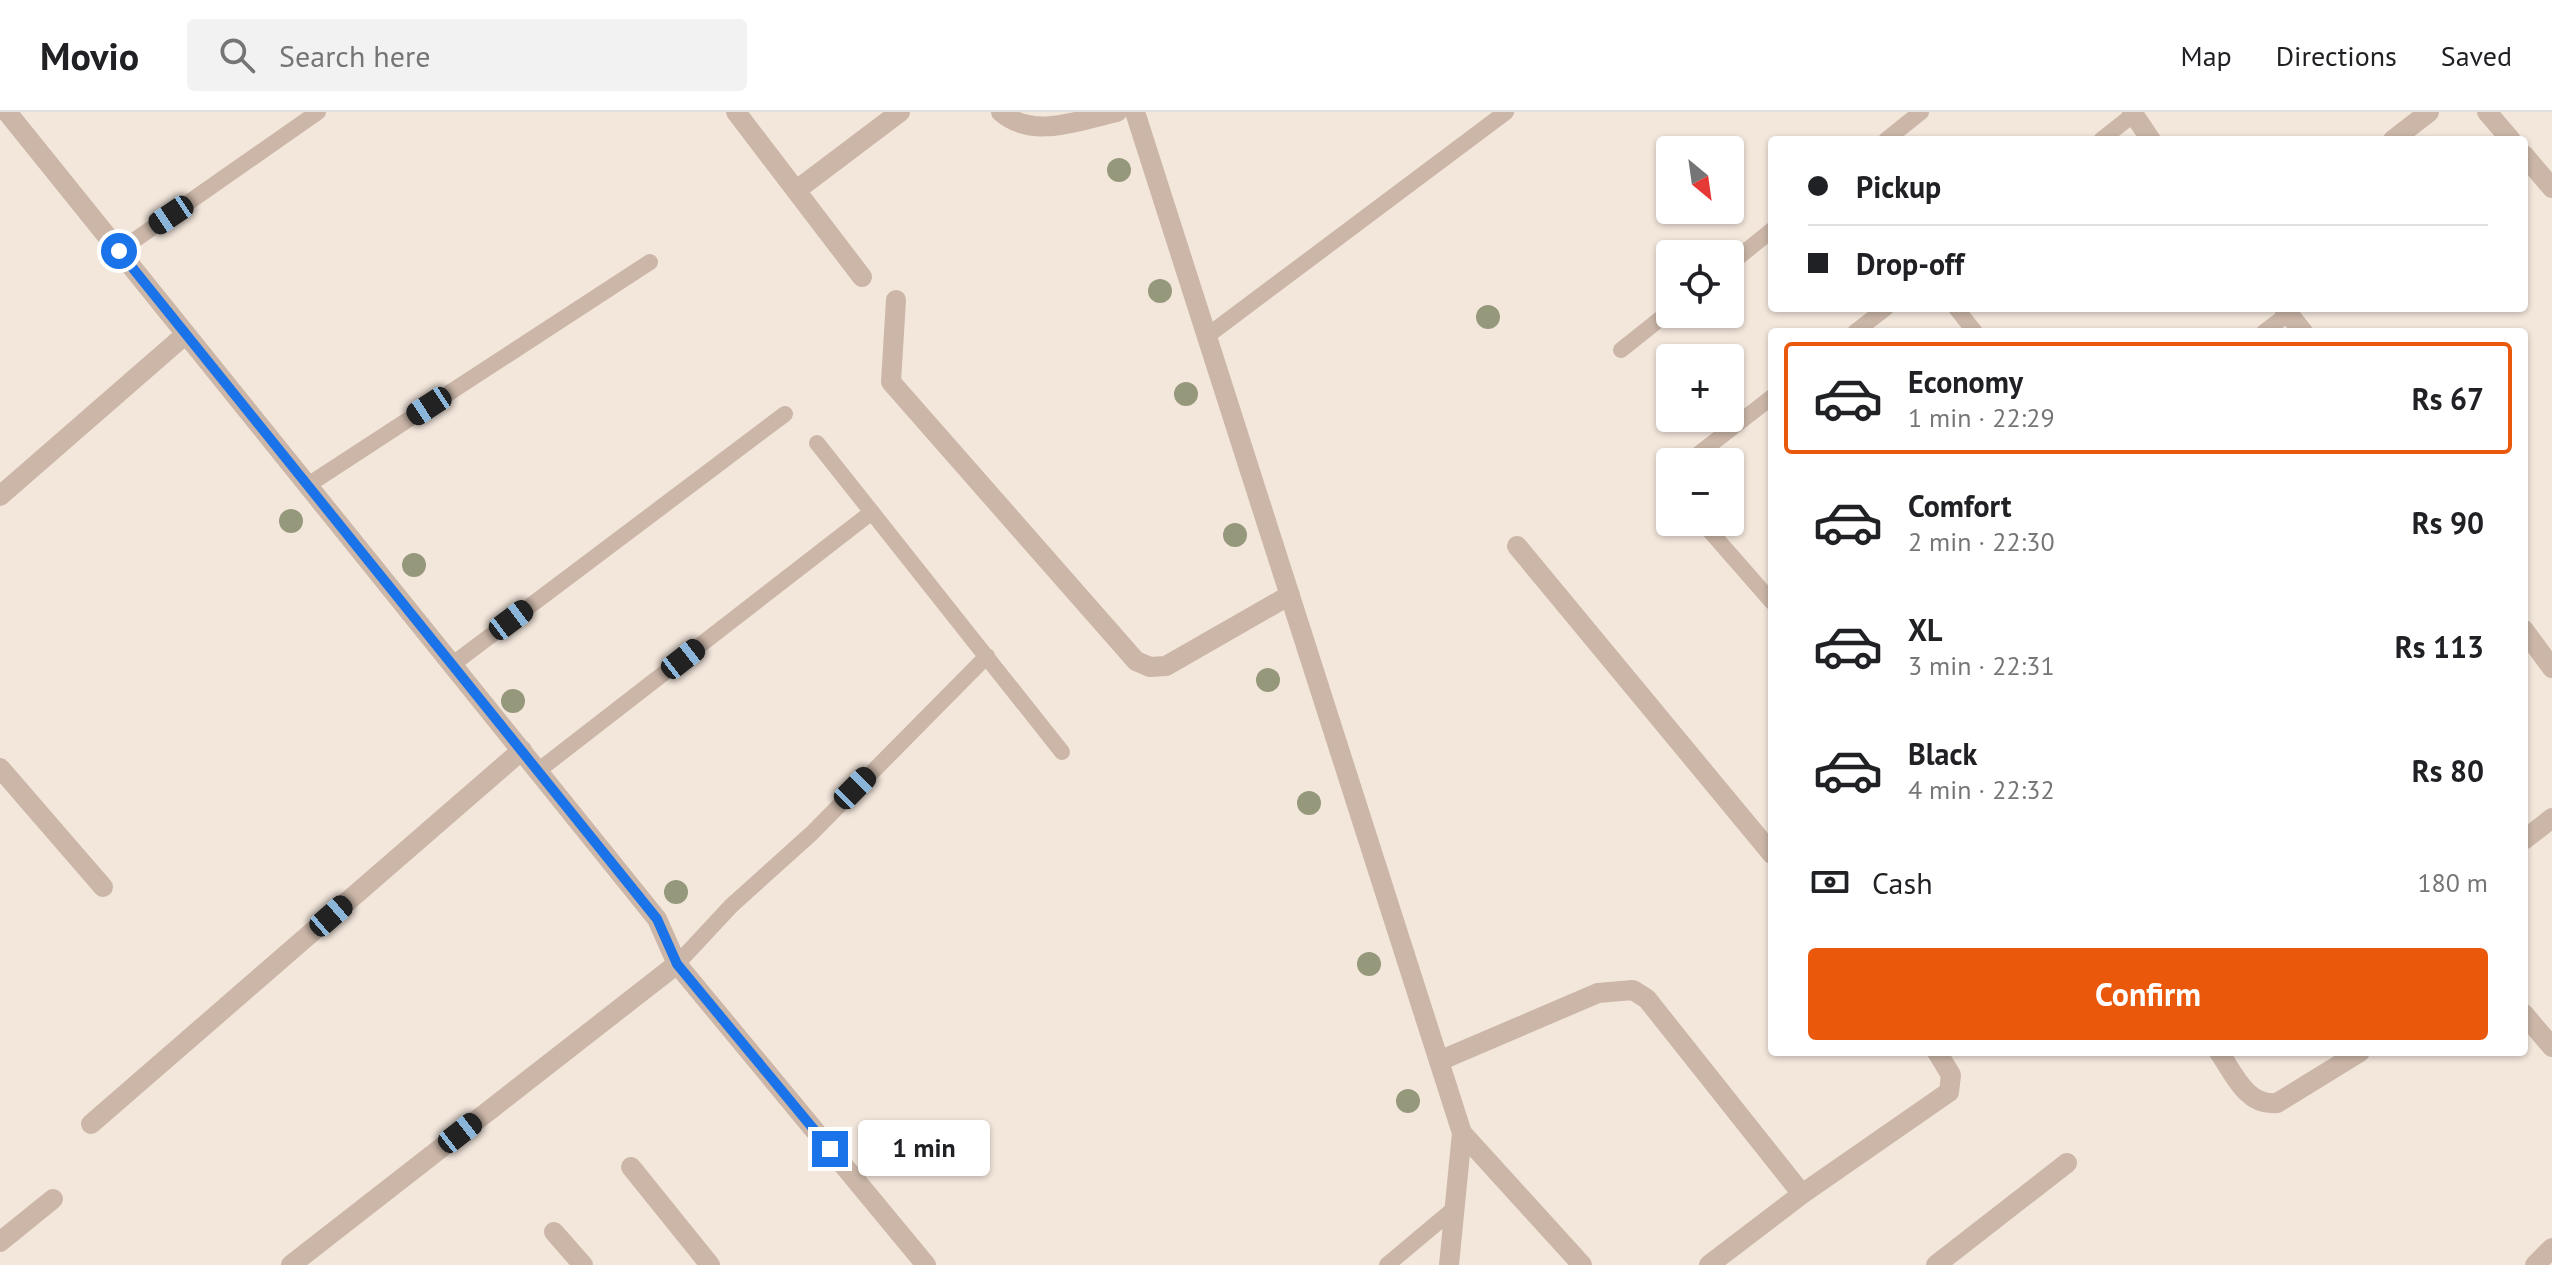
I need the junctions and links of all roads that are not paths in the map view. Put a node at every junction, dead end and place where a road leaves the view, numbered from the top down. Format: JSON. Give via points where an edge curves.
{"nodes":[{"id":1,"x":7,"y":112,"type":"edge"},
{"id":2,"x":318,"y":112,"type":"edge"},
{"id":3,"x":736,"y":112,"type":"edge"},
{"id":4,"x":900,"y":112,"type":"edge"},
{"id":5,"x":1001,"y":112,"type":"edge"},
{"id":6,"x":1117,"y":112,"type":"edge"},
{"id":7,"x":1135,"y":112,"type":"edge"},
{"id":8,"x":1506,"y":112,"type":"edge"},
{"id":9,"x":1921,"y":112,"type":"edge"},
{"id":10,"x":2429,"y":112,"type":"edge"},
{"id":11,"x":2487,"y":112,"type":"edge"},
{"id":12,"x":2133,"y":113,"type":"edge"},
{"id":13,"x":1891,"y":136,"type":"edge"},
{"id":14,"x":2106,"y":136,"type":"edge"},
{"id":15,"x":2148,"y":136,"type":"edge"},
{"id":16,"x":2398,"y":136,"type":"edge"},
{"id":17,"x":2508,"y":136,"type":"edge"},
{"id":18,"x":2528,"y":160,"type":"edge"},
{"id":19,"x":2552,"y":188,"type":"edge"},
{"id":20,"x":798,"y":189,"type":"junction"},
{"id":21,"x":1768,"y":233,"type":"edge"},
{"id":22,"x":119,"y":251,"type":"junction"},
{"id":23,"x":1744,"y":253,"type":"edge"},
{"id":24,"x":650,"y":262,"type":"dead end"},
{"id":25,"x":862,"y":277,"type":"dead end"},
{"id":26,"x":896,"y":300,"type":"dead end"},
{"id":27,"x":1881,"y":312,"type":"edge"},
{"id":28,"x":1959,"y":312,"type":"edge"},
{"id":29,"x":2284,"y":312,"type":"edge"},
{"id":30,"x":2288,"y":312,"type":"edge"},
{"id":31,"x":1656,"y":322,"type":"edge"},
{"id":32,"x":1860,"y":328,"type":"edge"},
{"id":33,"x":1972,"y":328,"type":"edge"},
{"id":34,"x":2268,"y":328,"type":"edge"},
{"id":35,"x":2300,"y":328,"type":"edge"},
{"id":36,"x":186,"y":334,"type":"junction"},
{"id":37,"x":1207,"y":336,"type":"junction"},
{"id":38,"x":1621,"y":350,"type":"dead end"},
{"id":39,"x":1768,"y":400,"type":"edge"},
{"id":40,"x":785,"y":414,"type":"dead end"},
{"id":41,"x":817,"y":443,"type":"dead end"},
{"id":42,"x":1706,"y":448,"type":"edge"},
{"id":43,"x":4,"y":485,"type":"edge"},
{"id":44,"x":308,"y":485,"type":"junction"},
{"id":45,"x":872,"y":512,"type":"junction"},
{"id":46,"x":1714,"y":536,"type":"edge"},
{"id":47,"x":1517,"y":546,"type":"dead end"},
{"id":48,"x":1290,"y":595,"type":"junction"},
{"id":49,"x":1768,"y":597,"type":"edge"},
{"id":50,"x":2528,"y":635,"type":"edge"},
{"id":51,"x":987,"y":656,"type":"junction"},
{"id":52,"x":453,"y":664,"type":"junction"},
{"id":53,"x":2552,"y":668,"type":"edge"},
{"id":54,"x":522,"y":750,"type":"junction"},
{"id":55,"x":1062,"y":752,"type":"dead end"},
{"id":56,"x":0,"y":768,"type":"edge"},
{"id":57,"x":539,"y":770,"type":"junction"},
{"id":58,"x":2552,"y":818,"type":"edge"},
{"id":59,"x":2528,"y":837,"type":"edge"},
{"id":60,"x":1768,"y":849,"type":"edge"},
{"id":61,"x":103,"y":887,"type":"dead end"},
{"id":62,"x":677,"y":964,"type":"junction"},
{"id":63,"x":2528,"y":1019,"type":"edge"},
{"id":64,"x":2552,"y":1047,"type":"edge"},
{"id":65,"x":1939,"y":1056,"type":"edge"},
{"id":66,"x":2222,"y":1056,"type":"edge"},
{"id":67,"x":2353,"y":1056,"type":"edge"},
{"id":68,"x":1439,"y":1061,"type":"junction"},
{"id":69,"x":91,"y":1124,"type":"dead end"},
{"id":70,"x":1462,"y":1133,"type":"junction"},
{"id":71,"x":2067,"y":1163,"type":"dead end"},
{"id":72,"x":631,"y":1167,"type":"dead end"},
{"id":73,"x":1802,"y":1194,"type":"junction"},
{"id":74,"x":53,"y":1199,"type":"dead end"},
{"id":75,"x":1455,"y":1208,"type":"junction"},
{"id":76,"x":554,"y":1232,"type":"dead end"},
{"id":77,"x":0,"y":1242,"type":"edge"},
{"id":78,"x":291,"y":1265,"type":"edge"},
{"id":79,"x":583,"y":1265,"type":"edge"},
{"id":80,"x":710,"y":1265,"type":"edge"},
{"id":81,"x":926,"y":1265,"type":"edge"},
{"id":82,"x":1387,"y":1265,"type":"edge"},
{"id":83,"x":1449,"y":1265,"type":"edge"},
{"id":84,"x":1582,"y":1265,"type":"edge"},
{"id":85,"x":1709,"y":1265,"type":"edge"},
{"id":86,"x":1936,"y":1265,"type":"edge"}],
"edges":[{"from":1,"to":22,"type":"street"},
{"from":2,"to":22,"type":"lane"},
{"from":3,"to":20,"type":"street"},
{"from":4,"to":20,"type":"street"},
{"from":5,"to":6,"type":"street","via":[[1038,128]]},
{"from":7,"to":37,"type":"street"},
{"from":8,"to":37,"type":"lane"},
{"from":9,"to":13,"type":"lane"},
{"from":10,"to":16,"type":"street"},
{"from":11,"to":17,"type":"street"},
{"from":12,"to":14,"type":"lane"},
{"from":12,"to":15,"type":"street"},
{"from":18,"to":19,"type":"street"},
{"from":20,"to":25,"type":"street"},
{"from":21,"to":23,"type":"lane"},
{"from":22,"to":36,"type":"street"},
{"from":24,"to":44,"type":"lane"},
{"from":26,"to":48,"type":"street","via":[[891,382],[1136,661],[1166,666]]},
{"from":27,"to":32,"type":"lane"},
{"from":28,"to":33,"type":"lane"},
{"from":29,"to":34,"type":"lane"},
{"from":30,"to":35,"type":"street"},
{"from":31,"to":38,"type":"lane"},
{"from":36,"to":43,"type":"street"},
{"from":36,"to":44,"type":"street"},
{"from":37,"to":48,"type":"street"},
{"from":39,"to":42,"type":"lane"},
{"from":40,"to":52,"type":"lane"},
{"from":41,"to":45,"type":"lane"},
{"from":44,"to":52,"type":"street"},
{"from":45,"to":51,"type":"lane"},
{"from":45,"to":57,"type":"lane"},
{"from":46,"to":49,"type":"lane"},
{"from":47,"to":60,"type":"street"},
{"from":48,"to":68,"type":"street"},
{"from":50,"to":53,"type":"street"},
{"from":51,"to":55,"type":"lane"},
{"from":51,"to":62,"type":"lane"},
{"from":52,"to":54,"type":"street"},
{"from":54,"to":57,"type":"street"},
{"from":54,"to":69,"type":"street"},
{"from":56,"to":61,"type":"street"},
{"from":57,"to":62,"type":"street","via":[[657,919]]},
{"from":58,"to":59,"type":"street"},
{"from":62,"to":78,"type":"street"},
{"from":62,"to":81,"type":"street"},
{"from":63,"to":64,"type":"street"},
{"from":65,"to":73,"type":"street","via":[[1951,1075],[1949,1092]]},
{"from":66,"to":67,"type":"street","via":[[2252,1100],[2263,1105],[2277,1103]]},
{"from":68,"to":70,"type":"street"},
{"from":68,"to":73,"type":"street","via":[[1598,993],[1633,990],[1647,999]]},
{"from":70,"to":75,"type":"street"},
{"from":70,"to":84,"type":"street"},
{"from":71,"to":86,"type":"street"},
{"from":72,"to":80,"type":"street"},
{"from":73,"to":85,"type":"street"},
{"from":74,"to":77,"type":"street"},
{"from":75,"to":82,"type":"lane"},
{"from":75,"to":83,"type":"street"},
{"from":76,"to":79,"type":"street"}]}
